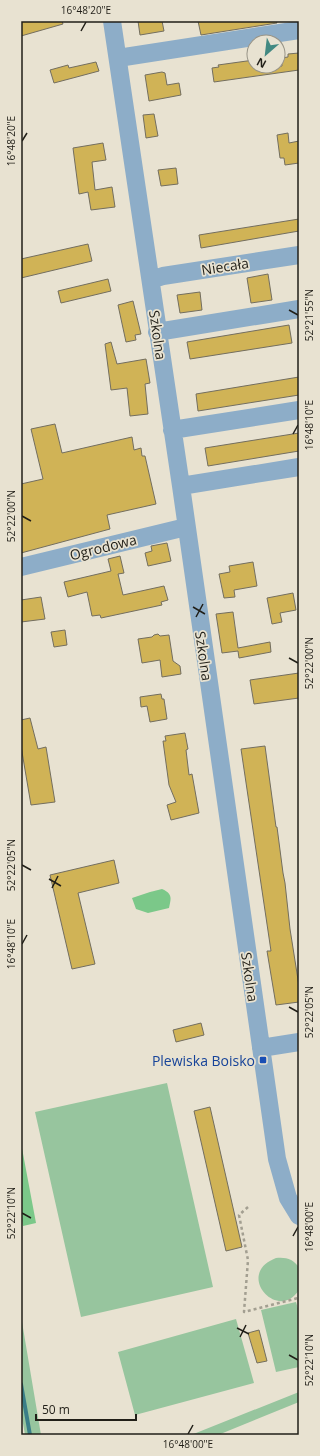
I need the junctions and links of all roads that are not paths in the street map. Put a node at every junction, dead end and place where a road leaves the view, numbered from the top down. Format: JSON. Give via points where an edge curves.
{"nodes":[{"id":1,"x":112,"y":21,"type":"edge"},
{"id":2,"x":299,"y":30,"type":"edge"},
{"id":3,"x":118,"y":58,"type":"junction"},
{"id":4,"x":299,"y":255,"type":"edge"},
{"id":5,"x":151,"y":280,"type":"junction"},
{"id":6,"x":299,"y":309,"type":"edge"},
{"id":7,"x":157,"y":332,"type":"junction"},
{"id":8,"x":299,"y":410,"type":"edge"},
{"id":9,"x":172,"y":430,"type":"junction"},
{"id":10,"x":299,"y":467,"type":"edge"},
{"id":11,"x":181,"y":486,"type":"junction"},
{"id":12,"x":186,"y":527,"type":"junction"},
{"id":13,"x":21,"y":567,"type":"edge"},
{"id":14,"x":299,"y":1042,"type":"edge"},
{"id":15,"x":261,"y":1048,"type":"junction"},
{"id":16,"x":299,"y":1216,"type":"edge"}],
"edges":[{"from":1,"to":3,"type":"street","name":"Szkolna"},
{"from":2,"to":3,"type":"street"},
{"from":3,"to":5,"type":"street","name":"Szkolna"},
{"from":4,"to":5,"type":"street","name":"Niecała"},
{"from":5,"to":7,"type":"street","name":"Szkolna"},
{"from":6,"to":7,"type":"street"},
{"from":7,"to":9,"type":"street","name":"Szkolna"},
{"from":8,"to":9,"type":"street"},
{"from":9,"to":11,"type":"street","name":"Szkolna"},
{"from":10,"to":11,"type":"street"},
{"from":11,"to":12,"type":"street","name":"Szkolna"},
{"from":12,"to":13,"type":"street","name":"Ogrodowa"},
{"from":12,"to":15,"type":"street","name":"Szkolna"},
{"from":14,"to":15,"type":"street"},
{"from":15,"to":16,"type":"street","name":"Szkolna","via":[[277,1160],[288,1198]]}]}
